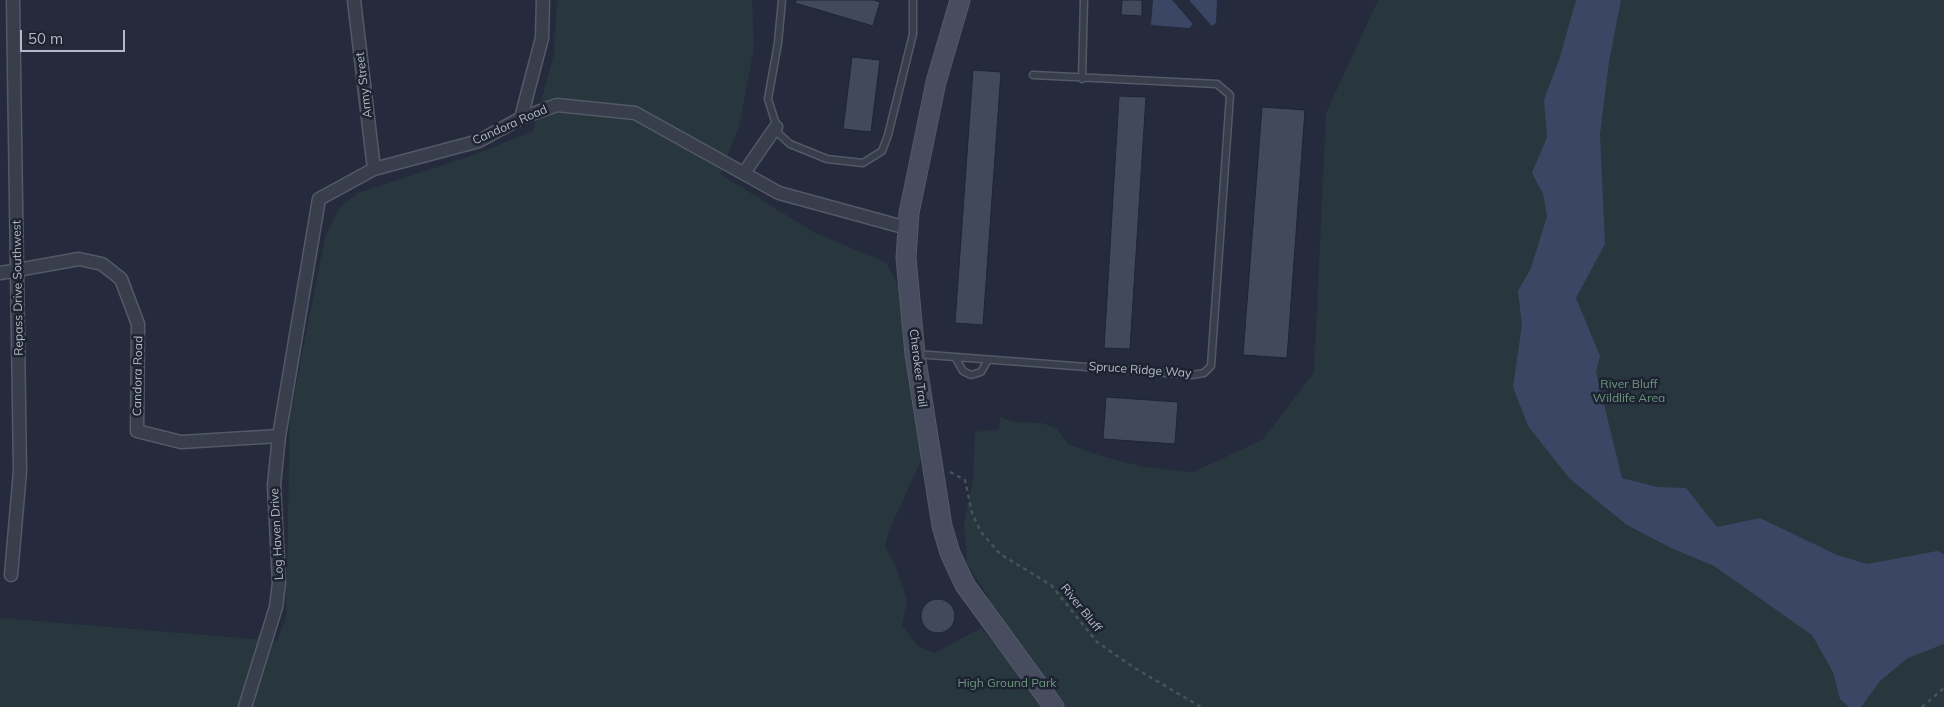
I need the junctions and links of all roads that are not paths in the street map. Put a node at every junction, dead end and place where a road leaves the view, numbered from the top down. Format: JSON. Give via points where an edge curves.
{"nodes":[{"id":1,"x":13,"y":0,"type":"edge"},
{"id":2,"x":354,"y":0,"type":"edge"},
{"id":3,"x":543,"y":0,"type":"edge"},
{"id":4,"x":782,"y":0,"type":"edge"},
{"id":5,"x":912,"y":0,"type":"edge"},
{"id":6,"x":960,"y":0,"type":"edge"},
{"id":7,"x":1084,"y":0,"type":"edge"},
{"id":8,"x":1032,"y":75,"type":"dead end"},
{"id":9,"x":1082,"y":79,"type":"junction"},
{"id":10,"x":521,"y":118,"type":"junction"},
{"id":11,"x":776,"y":127,"type":"junction"},
{"id":12,"x":374,"y":169,"type":"junction"},
{"id":13,"x":744,"y":173,"type":"junction"},
{"id":14,"x":907,"y":228,"type":"junction"},
{"id":15,"x":19,"y":271,"type":"junction"},
{"id":16,"x":0,"y":273,"type":"edge"},
{"id":17,"x":915,"y":354,"type":"junction"},
{"id":18,"x":955,"y":357,"type":"junction"},
{"id":19,"x":988,"y":360,"type":"junction"},
{"id":20,"x":281,"y":417,"type":"joint"},
{"id":21,"x":279,"y":436,"type":"junction"},
{"id":22,"x":11,"y":575,"type":"dead end"},
{"id":23,"x":245,"y":707,"type":"edge"},
{"id":24,"x":1054,"y":707,"type":"edge"}],
"edges":[{"from":1,"to":15,"type":"street","name":"Repass Drive Southwest"},
{"from":2,"to":12,"type":"street","name":"Army Street"},
{"from":3,"to":10,"type":"street","via":[[542,38]]},
{"from":4,"to":11,"type":"lane","via":[[768,99]]},
{"from":5,"to":11,"type":"lane","via":[[913,34],[882,151],[863,163],[827,160],[790,144]]},
{"from":6,"to":14,"type":"street","name":"Cherokee Trail","via":[[936,82]]},
{"from":7,"to":9,"type":"lane"},
{"from":8,"to":9,"type":"lane"},
{"from":9,"to":19,"type":"lane","name":"Spruce Ridge Way","via":[[1218,84],[1230,95],[1211,366],[1204,373],[1192,375]]},
{"from":10,"to":12,"type":"street","name":"Candora Road","via":[[479,141]]},
{"from":10,"to":13,"type":"street","name":"Candora Road","via":[[557,105],[635,113]]},
{"from":11,"to":13,"type":"street"},
{"from":12,"to":20,"type":"street","name":"Candora Road","via":[[319,198]]},
{"from":13,"to":14,"type":"street","name":"Candora Road","via":[[779,193]]},
{"from":14,"to":17,"type":"street","name":"Cherokee Trail","via":[[906,258]]},
{"from":15,"to":16,"type":"street","name":"Candora Road"},
{"from":15,"to":21,"type":"street","name":"Candora Road","via":[[79,259],[102,264],[121,279],[138,324],[137,431],[181,442]]},
{"from":15,"to":22,"type":"street","name":"Repass Drive Southwest","via":[[20,471]]},
{"from":17,"to":18,"type":"lane","name":"Spruce Ridge Way"},
{"from":17,"to":24,"type":"street","name":"Cherokee Trail","via":[[942,526],[955,566],[965,585]]},
{"from":18,"to":19,"type":"lane","name":"Spruce Ridge Way"},
{"from":18,"to":19,"type":"lane","via":[[962,371],[970,375],[981,372]]},
{"from":20,"to":21,"type":"street","name":"Log Haven Drive"},
{"from":21,"to":23,"type":"street","name":"Log Haven Drive","via":[[274,485],[280,583],[276,607]]}]}
